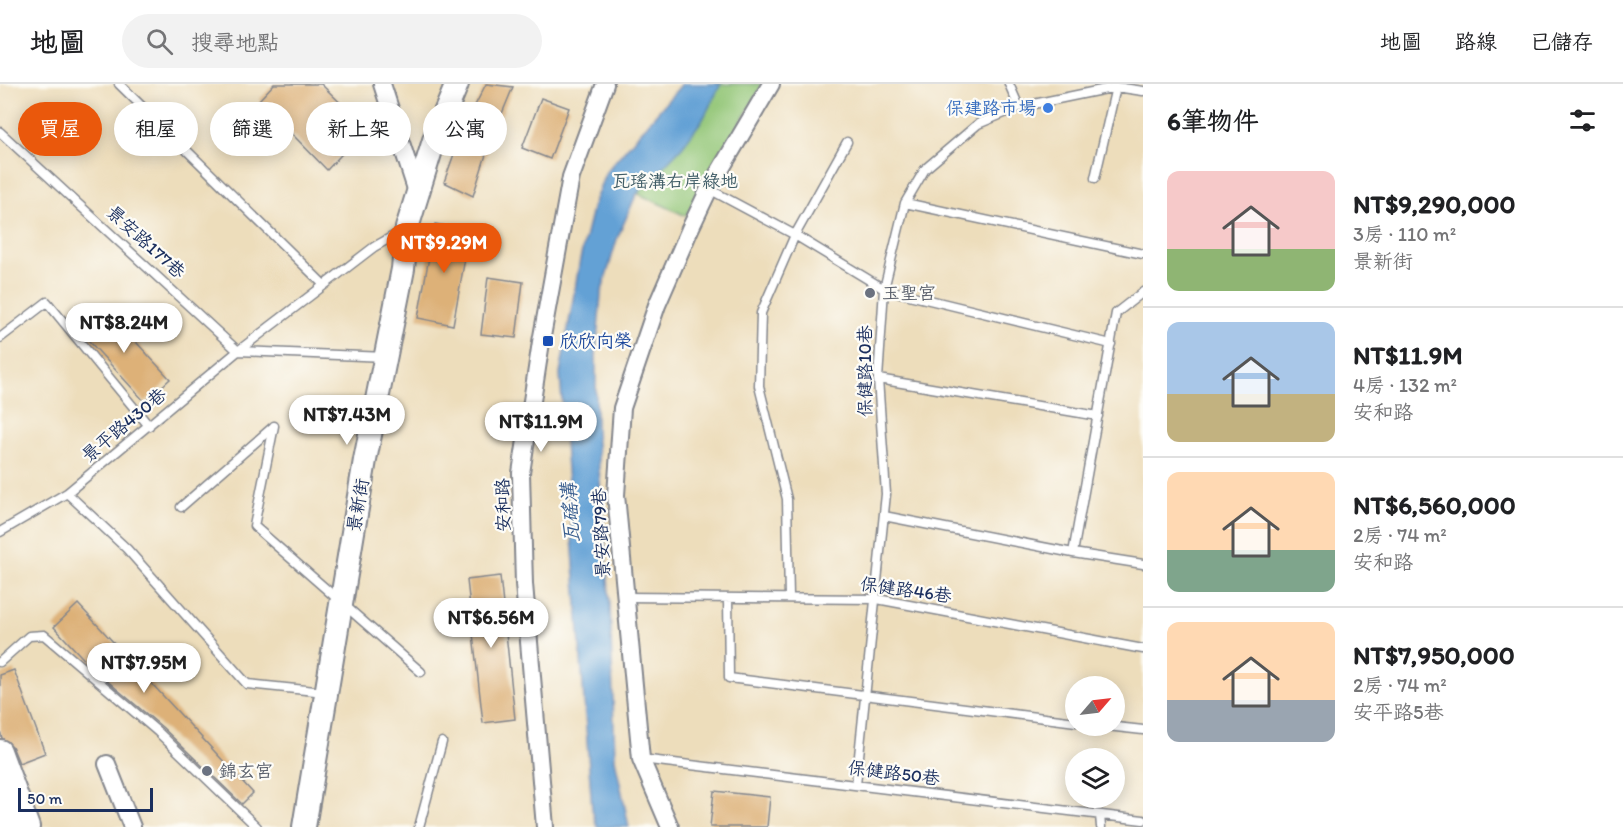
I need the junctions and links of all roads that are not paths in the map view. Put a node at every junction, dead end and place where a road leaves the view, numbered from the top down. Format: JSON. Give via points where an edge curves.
{"nodes":[{"id":1,"x":119,"y":84,"type":"edge"},
{"id":2,"x":382,"y":84,"type":"edge"},
{"id":3,"x":457,"y":84,"type":"edge"},
{"id":4,"x":605,"y":84,"type":"edge"},
{"id":5,"x":771,"y":84,"type":"edge"},
{"id":6,"x":1010,"y":84,"type":"edge"},
{"id":7,"x":1116,"y":87,"type":"junction"},
{"id":8,"x":1143,"y":91,"type":"edge"},
{"id":9,"x":1019,"y":107,"type":"junction"},
{"id":10,"x":0,"y":132,"type":"edge"},
{"id":11,"x":847,"y":142,"type":"dead end"},
{"id":12,"x":1095,"y":178,"type":"dead end"},
{"id":13,"x":708,"y":189,"type":"junction"},
{"id":14,"x":417,"y":192,"type":"junction"},
{"id":15,"x":905,"y":203,"type":"junction"},
{"id":16,"x":407,"y":228,"type":"junction"},
{"id":17,"x":795,"y":235,"type":"junction"},
{"id":18,"x":1143,"y":254,"type":"edge"},
{"id":19,"x":324,"y":285,"type":"junction"},
{"id":20,"x":884,"y":289,"type":"junction"},
{"id":21,"x":1143,"y":292,"type":"edge"},
{"id":22,"x":0,"y":338,"type":"edge"},
{"id":23,"x":1111,"y":345,"type":"junction"},
{"id":24,"x":238,"y":351,"type":"junction"},
{"id":25,"x":386,"y":357,"type":"junction"},
{"id":26,"x":878,"y":378,"type":"junction"},
{"id":27,"x":1098,"y":416,"type":"junction"},
{"id":28,"x":149,"y":426,"type":"junction"},
{"id":29,"x":67,"y":493,"type":"junction"},
{"id":30,"x":181,"y":507,"type":"dead end"},
{"id":31,"x":884,"y":516,"type":"junction"},
{"id":32,"x":0,"y":532,"type":"edge"},
{"id":33,"x":1073,"y":554,"type":"junction"},
{"id":34,"x":1143,"y":564,"type":"edge"},
{"id":35,"x":624,"y":597,"type":"junction"},
{"id":36,"x":728,"y":598,"type":"junction"},
{"id":37,"x":789,"y":598,"type":"junction"},
{"id":38,"x":877,"y":599,"type":"junction"},
{"id":39,"x":341,"y":602,"type":"junction"},
{"id":40,"x":1143,"y":649,"type":"edge"},
{"id":41,"x":0,"y":662,"type":"edge"},
{"id":42,"x":421,"y":672,"type":"dead end"},
{"id":43,"x":327,"y":692,"type":"junction"},
{"id":44,"x":867,"y":697,"type":"junction"},
{"id":45,"x":1065,"y":721,"type":"edge"},
{"id":46,"x":1125,"y":728,"type":"edge"},
{"id":47,"x":1143,"y":730,"type":"edge"},
{"id":48,"x":442,"y":742,"type":"dead end"},
{"id":49,"x":0,"y":751,"type":"edge"},
{"id":50,"x":641,"y":759,"type":"junction"},
{"id":51,"x":107,"y":764,"type":"dead end"},
{"id":52,"x":856,"y":784,"type":"junction"},
{"id":53,"x":0,"y":790,"type":"edge"},
{"id":54,"x":1100,"y":815,"type":"junction"},
{"id":55,"x":1143,"y":820,"type":"edge"},
{"id":56,"x":13,"y":827,"type":"edge"},
{"id":57,"x":28,"y":827,"type":"edge"},
{"id":58,"x":132,"y":827,"type":"edge"},
{"id":59,"x":257,"y":827,"type":"edge"},
{"id":60,"x":304,"y":827,"type":"edge"},
{"id":61,"x":419,"y":827,"type":"edge"},
{"id":62,"x":545,"y":827,"type":"edge"},
{"id":63,"x":670,"y":827,"type":"edge"},
{"id":64,"x":1101,"y":827,"type":"edge"}],
"edges":[{"from":1,"to":19,"type":"lane"},
{"from":2,"to":14,"type":"street"},
{"from":3,"to":14,"type":"street","name":"景新街"},
{"from":4,"to":62,"type":"street","name":"安和路","via":[[571,177],[521,473],[524,584]]},
{"from":5,"to":13,"type":"street","name":"景安路79巷"},
{"from":6,"to":9,"type":"lane"},
{"from":7,"to":8,"type":"lane","name":"保健路10巷"},
{"from":7,"to":9,"type":"lane","name":"保健路10巷"},
{"from":7,"to":12,"type":"lane"},
{"from":9,"to":15,"type":"lane","name":"保健路10巷","via":[[978,124],[925,169]]},
{"from":10,"to":24,"type":"lane","name":"景安路177巷"},
{"from":11,"to":17,"type":"lane"},
{"from":13,"to":17,"type":"lane"},
{"from":13,"to":35,"type":"street","name":"景安路79巷","via":[[657,305],[622,408],[616,495]]},
{"from":14,"to":16,"type":"street","name":"景新街"},
{"from":15,"to":18,"type":"lane"},
{"from":15,"to":20,"type":"lane","name":"保健路10巷"},
{"from":16,"to":19,"type":"lane","name":"景平路430巷","via":[[374,247]]},
{"from":16,"to":25,"type":"street","name":"景新街"},
{"from":17,"to":20,"type":"lane"},
{"from":17,"to":37,"type":"lane","via":[[761,313],[759,386],[788,500]]},
{"from":19,"to":24,"type":"lane","name":"景平路430巷"},
{"from":20,"to":23,"type":"lane"},
{"from":20,"to":26,"type":"lane","name":"保健路10巷"},
{"from":21,"to":23,"type":"lane","via":[[1116,313]]},
{"from":22,"to":28,"type":"lane","via":[[47,302]]},
{"from":23,"to":27,"type":"lane"},
{"from":24,"to":25,"type":"lane"},
{"from":24,"to":28,"type":"lane","name":"景平路430巷"},
{"from":25,"to":39,"type":"street","name":"景新街"},
{"from":26,"to":27,"type":"lane"},
{"from":26,"to":31,"type":"lane","name":"保健路10巷"},
{"from":27,"to":33,"type":"lane"},
{"from":28,"to":29,"type":"lane","name":"景平路430巷"},
{"from":29,"to":32,"type":"lane","name":"景平路430巷"},
{"from":29,"to":43,"type":"lane","via":[[127,549],[248,684]]},
{"from":30,"to":39,"type":"lane","via":[[274,426],[254,526]]},
{"from":31,"to":33,"type":"lane"},
{"from":31,"to":38,"type":"lane","name":"保健路10巷"},
{"from":33,"to":34,"type":"lane"},
{"from":35,"to":36,"type":"lane","name":"保健路46巷"},
{"from":35,"to":50,"type":"street","name":"景安路79巷"},
{"from":36,"to":37,"type":"lane","name":"保健路46巷"},
{"from":36,"to":44,"type":"lane","via":[[729,678]]},
{"from":37,"to":38,"type":"lane","name":"保健路46巷"},
{"from":38,"to":40,"type":"lane","name":"保健路46巷"},
{"from":38,"to":44,"type":"lane","name":"保健路10巷"},
{"from":39,"to":42,"type":"lane"},
{"from":39,"to":43,"type":"street","name":"景新街"},
{"from":41,"to":59,"type":"lane","via":[[29,636],[44,635],[158,732]]},
{"from":43,"to":60,"type":"street","name":"景新街"},
{"from":44,"to":45,"type":"lane"},
{"from":44,"to":52,"type":"lane","name":"保健路10巷"},
{"from":46,"to":47,"type":"lane"},
{"from":48,"to":61,"type":"lane"},
{"from":49,"to":57,"type":"street"},
{"from":50,"to":52,"type":"lane","name":"保健路50巷"},
{"from":50,"to":63,"type":"street","name":"景安路79巷"},
{"from":51,"to":58,"type":"street"},
{"from":52,"to":54,"type":"lane","name":"保健路50巷"},
{"from":53,"to":56,"type":"highway"},
{"from":54,"to":55,"type":"lane","name":"保健路50巷"},
{"from":54,"to":64,"type":"lane"}]}
